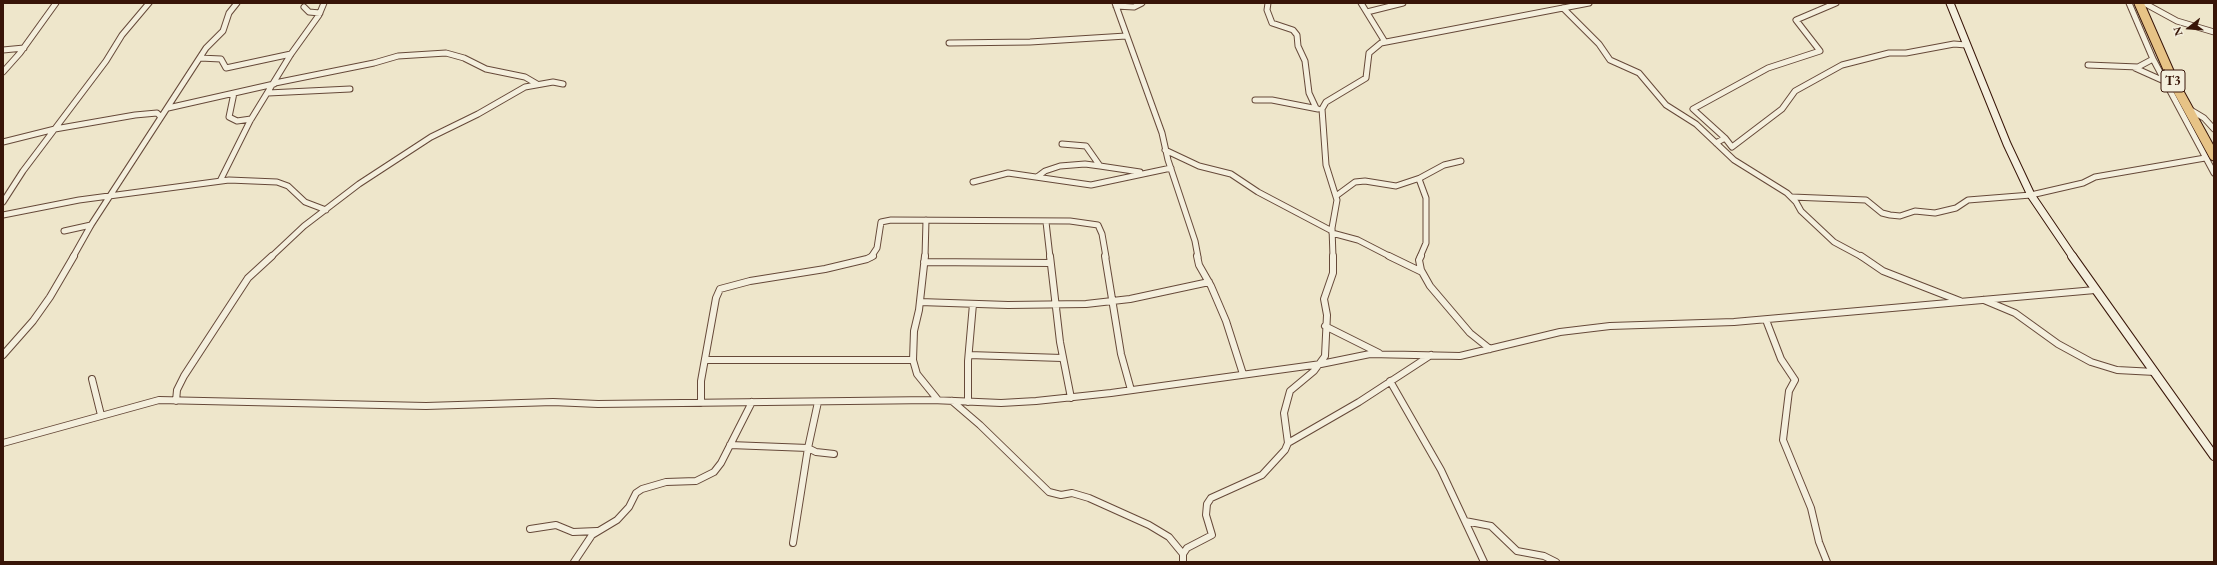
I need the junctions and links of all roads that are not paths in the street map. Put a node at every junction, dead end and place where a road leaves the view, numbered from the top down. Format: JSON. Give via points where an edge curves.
{"nodes":[{"id":1,"x":56,"y":3,"type":"edge"},
{"id":2,"x":149,"y":3,"type":"edge"},
{"id":3,"x":237,"y":3,"type":"edge"},
{"id":4,"x":324,"y":3,"type":"edge"},
{"id":5,"x":1142,"y":3,"type":"edge"},
{"id":6,"x":1268,"y":3,"type":"edge"},
{"id":7,"x":1361,"y":3,"type":"edge"},
{"id":8,"x":1403,"y":3,"type":"edge"},
{"id":9,"x":1589,"y":3,"type":"edge"},
{"id":10,"x":1836,"y":3,"type":"edge"},
{"id":11,"x":1950,"y":3,"type":"edge"},
{"id":12,"x":2129,"y":3,"type":"edge"},
{"id":13,"x":2139,"y":3,"type":"edge"},
{"id":14,"x":2144,"y":3,"type":"edge"},
{"id":15,"x":1115,"y":5,"type":"edge"},
{"id":16,"x":1566,"y":6,"type":"edge"},
{"id":17,"x":304,"y":7,"type":"dead end"},
{"id":18,"x":1367,"y":12,"type":"junction"},
{"id":19,"x":320,"y":13,"type":"junction"},
{"id":20,"x":2214,"y":32,"type":"edge"},
{"id":21,"x":1126,"y":36,"type":"junction"},
{"id":22,"x":1385,"y":42,"type":"junction"},
{"id":23,"x":949,"y":43,"type":"dead end"},
{"id":24,"x":1966,"y":45,"type":"junction"},
{"id":25,"x":24,"y":48,"type":"junction"},
{"id":26,"x":3,"y":50,"type":"edge"},
{"id":27,"x":291,"y":54,"type":"junction"},
{"id":28,"x":200,"y":58,"type":"junction"},
{"id":29,"x":2153,"y":59,"type":"junction"},
{"id":30,"x":2088,"y":65,"type":"dead end"},
{"id":31,"x":2135,"y":67,"type":"junction"},
{"id":32,"x":3,"y":72,"type":"edge"},
{"id":33,"x":2164,"y":81,"type":"junction"},
{"id":34,"x":275,"y":83,"type":"junction"},
{"id":35,"x":538,"y":84,"type":"junction"},
{"id":36,"x":563,"y":84,"type":"dead end"},
{"id":37,"x":350,"y":89,"type":"dead end"},
{"id":38,"x":234,"y":92,"type":"junction"},
{"id":39,"x":268,"y":93,"type":"junction"},
{"id":40,"x":1255,"y":100,"type":"dead end"},
{"id":41,"x":167,"y":108,"type":"junction"},
{"id":42,"x":1316,"y":108,"type":"junction"},
{"id":43,"x":2189,"y":109,"type":"junction"},
{"id":44,"x":1322,"y":111,"type":"junction"},
{"id":45,"x":152,"y":113,"type":"junction"},
{"id":46,"x":161,"y":117,"type":"junction"},
{"id":47,"x":251,"y":119,"type":"junction"},
{"id":48,"x":55,"y":129,"type":"junction"},
{"id":49,"x":2214,"y":129,"type":"edge"},
{"id":50,"x":1725,"y":138,"type":"junction"},
{"id":51,"x":3,"y":142,"type":"edge"},
{"id":52,"x":1716,"y":143,"type":"junction"},
{"id":53,"x":1062,"y":144,"type":"dead end"},
{"id":54,"x":1732,"y":147,"type":"junction"},
{"id":55,"x":1165,"y":150,"type":"junction"},
{"id":56,"x":1727,"y":154,"type":"junction"},
{"id":57,"x":2210,"y":157,"type":"edge"},
{"id":58,"x":1461,"y":161,"type":"dead end"},
{"id":59,"x":1100,"y":166,"type":"junction"},
{"id":60,"x":1171,"y":168,"type":"junction"},
{"id":61,"x":1144,"y":173,"type":"junction"},
{"id":62,"x":2214,"y":173,"type":"edge"},
{"id":63,"x":1037,"y":177,"type":"junction"},
{"id":64,"x":1419,"y":179,"type":"junction"},
{"id":65,"x":220,"y":181,"type":"junction"},
{"id":66,"x":973,"y":182,"type":"dead end"},
{"id":67,"x":2031,"y":195,"type":"junction"},
{"id":68,"x":111,"y":196,"type":"junction"},
{"id":69,"x":1336,"y":196,"type":"junction"},
{"id":70,"x":1792,"y":197,"type":"junction"},
{"id":71,"x":3,"y":202,"type":"edge"},
{"id":72,"x":326,"y":210,"type":"junction"},
{"id":73,"x":3,"y":215,"type":"edge"},
{"id":74,"x":926,"y":220,"type":"junction"},
{"id":75,"x":1046,"y":222,"type":"junction"},
{"id":76,"x":91,"y":225,"type":"junction"},
{"id":77,"x":64,"y":231,"type":"dead end"},
{"id":78,"x":1332,"y":232,"type":"junction"},
{"id":79,"x":924,"y":262,"type":"junction"},
{"id":80,"x":1050,"y":263,"type":"junction"},
{"id":81,"x":1422,"y":272,"type":"junction"},
{"id":82,"x":1209,"y":282,"type":"junction"},
{"id":83,"x":2095,"y":290,"type":"junction"},
{"id":84,"x":1982,"y":299,"type":"junction"},
{"id":85,"x":1112,"y":301,"type":"junction"},
{"id":86,"x":920,"y":302,"type":"junction"},
{"id":87,"x":1962,"y":302,"type":"junction"},
{"id":88,"x":973,"y":304,"type":"junction"},
{"id":89,"x":1054,"y":305,"type":"junction"},
{"id":90,"x":1766,"y":320,"type":"junction"},
{"id":91,"x":1325,"y":326,"type":"junction"},
{"id":92,"x":1490,"y":349,"type":"junction"},
{"id":93,"x":1381,"y":354,"type":"junction"},
{"id":94,"x":3,"y":355,"type":"edge"},
{"id":95,"x":969,"y":355,"type":"junction"},
{"id":96,"x":1431,"y":355,"type":"junction"},
{"id":97,"x":1062,"y":358,"type":"junction"},
{"id":98,"x":705,"y":360,"type":"junction"},
{"id":99,"x":913,"y":360,"type":"junction"},
{"id":100,"x":1321,"y":364,"type":"junction"},
{"id":101,"x":2156,"y":372,"type":"junction"},
{"id":102,"x":1243,"y":374,"type":"junction"},
{"id":103,"x":92,"y":379,"type":"dead end"},
{"id":104,"x":1390,"y":381,"type":"junction"},
{"id":105,"x":1131,"y":390,"type":"junction"},
{"id":106,"x":1071,"y":398,"type":"junction"},
{"id":107,"x":938,"y":400,"type":"junction"},
{"id":108,"x":176,"y":401,"type":"junction"},
{"id":109,"x":952,"y":401,"type":"junction"},
{"id":110,"x":752,"y":402,"type":"junction"},
{"id":111,"x":818,"y":402,"type":"junction"},
{"id":112,"x":968,"y":402,"type":"junction"},
{"id":113,"x":701,"y":403,"type":"junction"},
{"id":114,"x":101,"y":415,"type":"junction"},
{"id":115,"x":3,"y":443,"type":"edge"},
{"id":116,"x":1288,"y":443,"type":"junction"},
{"id":117,"x":730,"y":445,"type":"junction"},
{"id":118,"x":808,"y":448,"type":"junction"},
{"id":119,"x":834,"y":454,"type":"dead end"},
{"id":120,"x":2214,"y":456,"type":"edge"},
{"id":121,"x":1465,"y":521,"type":"junction"},
{"id":122,"x":530,"y":529,"type":"dead end"},
{"id":123,"x":599,"y":531,"type":"junction"},
{"id":124,"x":793,"y":543,"type":"dead end"},
{"id":125,"x":1183,"y":554,"type":"junction"},
{"id":126,"x":574,"y":562,"type":"edge"},
{"id":127,"x":1183,"y":562,"type":"edge"},
{"id":128,"x":1484,"y":562,"type":"edge"},
{"id":129,"x":1556,"y":562,"type":"edge"},
{"id":130,"x":1827,"y":562,"type":"edge"}],
"edges":[{"from":1,"to":25,"type":"street","via":[[40,22]]},
{"from":2,"to":48,"type":"street","via":[[122,35],[106,61]]},
{"from":3,"to":28,"type":"street","via":[[229,13],[223,31]]},
{"from":4,"to":19,"type":"street"},
{"from":5,"to":15,"type":"street","via":[[1134,7]]},
{"from":6,"to":42,"type":"street","via":[[1267,10],[1271,23],[1293,30],[1297,35],[1298,46],[1305,61],[1309,93]]},
{"from":7,"to":18,"type":"street"},
{"from":8,"to":18,"type":"street"},
{"from":9,"to":16,"type":"street"},
{"from":10,"to":50,"type":"street","via":[[1796,20],[1820,51],[1768,68],[1693,109]]},
{"from":11,"to":24,"type":"street"},
{"from":12,"to":29,"type":"street"},
{"from":13,"to":43,"type":"highway","number":"T3"},
{"from":14,"to":20,"type":"street","via":[[2177,21]]},
{"from":15,"to":21,"type":"street"},
{"from":16,"to":22,"type":"street"},
{"from":16,"to":52,"type":"street","via":[[1610,60],[1639,73],[1666,105],[1696,124]]},
{"from":17,"to":19,"type":"street","via":[[309,12]]},
{"from":18,"to":22,"type":"street"},
{"from":19,"to":27,"type":"street"},
{"from":21,"to":23,"type":"street","via":[[1030,42]]},
{"from":21,"to":55,"type":"street","via":[[1159,124]]},
{"from":22,"to":44,"type":"street","via":[[1369,53],[1366,78],[1326,102]]},
{"from":24,"to":54,"type":"street","via":[[1954,44],[1906,53],[1889,53],[1842,65],[1795,91],[1782,109]]},
{"from":24,"to":67,"type":"street","via":[[1978,66],[2007,144]]},
{"from":25,"to":26,"type":"street"},
{"from":25,"to":32,"type":"street"},
{"from":27,"to":28,"type":"street","via":[[226,68],[221,58]]},
{"from":27,"to":34,"type":"street"},
{"from":28,"to":41,"type":"street"},
{"from":29,"to":31,"type":"street"},
{"from":29,"to":33,"type":"street"},
{"from":30,"to":31,"type":"street"},
{"from":31,"to":33,"type":"street"},
{"from":33,"to":57,"type":"street"},
{"from":34,"to":35,"type":"street","via":[[398,56],[446,53],[464,58],[486,69],[525,77]]},
{"from":34,"to":38,"type":"street"},
{"from":34,"to":39,"type":"street"},
{"from":35,"to":36,"type":"street"},
{"from":35,"to":72,"type":"street","via":[[524,87],[431,137],[359,184]]},
{"from":37,"to":39,"type":"street"},
{"from":38,"to":41,"type":"street"},
{"from":38,"to":47,"type":"street","via":[[229,118],[237,121]]},
{"from":39,"to":47,"type":"street"},
{"from":40,"to":42,"type":"street","via":[[1272,100]]},
{"from":41,"to":45,"type":"street"},
{"from":41,"to":46,"type":"street"},
{"from":42,"to":44,"type":"street"},
{"from":43,"to":49,"type":"street","via":[[2204,118]]},
{"from":43,"to":57,"type":"highway","number":"T3"},
{"from":44,"to":69,"type":"street","via":[[1326,165]]},
{"from":45,"to":46,"type":"street","via":[[157,113]]},
{"from":45,"to":48,"type":"street"},
{"from":46,"to":68,"type":"street"},
{"from":47,"to":65,"type":"street"},
{"from":48,"to":51,"type":"street"},
{"from":48,"to":71,"type":"street"},
{"from":50,"to":52,"type":"street"},
{"from":50,"to":54,"type":"street"},
{"from":52,"to":56,"type":"street"},
{"from":53,"to":59,"type":"street","via":[[1086,146]]},
{"from":54,"to":56,"type":"street"},
{"from":55,"to":60,"type":"street"},
{"from":55,"to":78,"type":"street","via":[[1199,166],[1231,174],[1258,192]]},
{"from":56,"to":70,"type":"street","via":[[1747,170]]},
{"from":57,"to":62,"type":"street"},
{"from":57,"to":67,"type":"street","via":[[2095,177],[2083,183]]},
{"from":58,"to":64,"type":"street","via":[[1444,165]]},
{"from":59,"to":61,"type":"street"},
{"from":59,"to":63,"type":"street","via":[[1064,165]]},
{"from":60,"to":61,"type":"street"},
{"from":60,"to":82,"type":"street","via":[[1195,241],[1199,264]]},
{"from":61,"to":63,"type":"street","via":[[1091,185]]},
{"from":63,"to":66,"type":"street","via":[[1008,174]]},
{"from":64,"to":69,"type":"street","via":[[1392,186],[1360,181],[1346,186]]},
{"from":64,"to":81,"type":"street","via":[[1426,198],[1426,243],[1419,260]]},
{"from":65,"to":68,"type":"street"},
{"from":65,"to":72,"type":"street","via":[[277,182],[288,186],[305,202]]},
{"from":67,"to":70,"type":"street","via":[[1976,198],[1956,208],[1935,213],[1915,211],[1896,216],[1882,213],[1866,200]]},
{"from":67,"to":83,"type":"street"},
{"from":68,"to":73,"type":"street"},
{"from":68,"to":76,"type":"street"},
{"from":69,"to":78,"type":"street"},
{"from":70,"to":87,"type":"street","via":[[1800,211],[1834,242],[1857,253],[1883,271]]},
{"from":72,"to":108,"type":"street","via":[[298,231],[248,278],[184,376],[177,390]]},
{"from":74,"to":75,"type":"street"},
{"from":74,"to":79,"type":"street"},
{"from":74,"to":98,"type":"street","via":[[881,222],[874,255],[862,261],[750,281],[720,289],[716,298]]},
{"from":75,"to":80,"type":"street"},
{"from":75,"to":85,"type":"street","via":[[1088,222],[1100,227]]},
{"from":76,"to":77,"type":"street"},
{"from":76,"to":94,"type":"street","via":[[43,308]]},
{"from":78,"to":81,"type":"street","via":[[1358,240]]},
{"from":78,"to":91,"type":"street","via":[[1334,266],[1324,299],[1327,315]]},
{"from":79,"to":80,"type":"street"},
{"from":79,"to":86,"type":"street"},
{"from":80,"to":89,"type":"street"},
{"from":81,"to":92,"type":"street","via":[[1438,297],[1458,320],[1478,341]]},
{"from":82,"to":85,"type":"street"},
{"from":82,"to":102,"type":"street","via":[[1226,321]]},
{"from":83,"to":84,"type":"street"},
{"from":83,"to":101,"type":"street"},
{"from":84,"to":87,"type":"street"},
{"from":84,"to":101,"type":"street","via":[[2015,313],[2058,344],[2091,362],[2117,370]]},
{"from":85,"to":89,"type":"street"},
{"from":85,"to":105,"type":"street","via":[[1121,354]]},
{"from":86,"to":88,"type":"street"},
{"from":86,"to":99,"type":"street","via":[[914,331]]},
{"from":87,"to":90,"type":"street"},
{"from":88,"to":89,"type":"street"},
{"from":88,"to":95,"type":"street"},
{"from":89,"to":97,"type":"street"},
{"from":90,"to":92,"type":"street","via":[[1610,326],[1560,332]]},
{"from":90,"to":130,"type":"street","via":[[1781,359],[1795,380],[1789,391],[1786,406],[1784,440],[1811,508]]},
{"from":91,"to":93,"type":"street"},
{"from":91,"to":100,"type":"street","via":[[1326,350]]},
{"from":92,"to":96,"type":"street","via":[[1456,356]]},
{"from":93,"to":96,"type":"street"},
{"from":93,"to":100,"type":"street"},
{"from":95,"to":97,"type":"street"},
{"from":95,"to":112,"type":"street"},
{"from":96,"to":104,"type":"street"},
{"from":97,"to":106,"type":"street"},
{"from":98,"to":99,"type":"street"},
{"from":98,"to":113,"type":"street"},
{"from":99,"to":107,"type":"street","via":[[917,374]]},
{"from":100,"to":102,"type":"street"},
{"from":100,"to":116,"type":"street","via":[[1290,391],[1284,413]]},
{"from":101,"to":120,"type":"street"},
{"from":102,"to":105,"type":"street"},
{"from":103,"to":114,"type":"street"},
{"from":104,"to":116,"type":"street","via":[[1354,406]]},
{"from":104,"to":121,"type":"street","via":[[1441,470]]},
{"from":105,"to":106,"type":"street"},
{"from":106,"to":112,"type":"street","via":[[1001,403]]},
{"from":107,"to":109,"type":"street"},
{"from":107,"to":111,"type":"street"},
{"from":108,"to":113,"type":"street","via":[[426,406],[553,402]]},
{"from":108,"to":114,"type":"street","via":[[152,401]]},
{"from":109,"to":112,"type":"street"},
{"from":109,"to":125,"type":"street","via":[[1049,492],[1062,495],[1072,493],[1089,498],[1149,525],[1169,537]]},
{"from":110,"to":111,"type":"street"},
{"from":110,"to":113,"type":"street"},
{"from":110,"to":117,"type":"street"},
{"from":111,"to":118,"type":"street"},
{"from":114,"to":115,"type":"street"},
{"from":116,"to":125,"type":"street","via":[[1285,450],[1262,475],[1211,498],[1207,504],[1206,515],[1212,535],[1189,545]]},
{"from":117,"to":118,"type":"street"},
{"from":117,"to":123,"type":"street","via":[[714,472],[696,481],[666,482],[642,489],[636,493],[624,513]]},
{"from":118,"to":119,"type":"street","via":[[816,452]]},
{"from":118,"to":124,"type":"street"},
{"from":121,"to":128,"type":"street"},
{"from":121,"to":129,"type":"street","via":[[1491,526],[1517,551],[1544,556]]},
{"from":122,"to":123,"type":"street","via":[[564,526],[573,532]]},
{"from":123,"to":126,"type":"street","via":[[581,548]]},
{"from":125,"to":127,"type":"street"}]}
